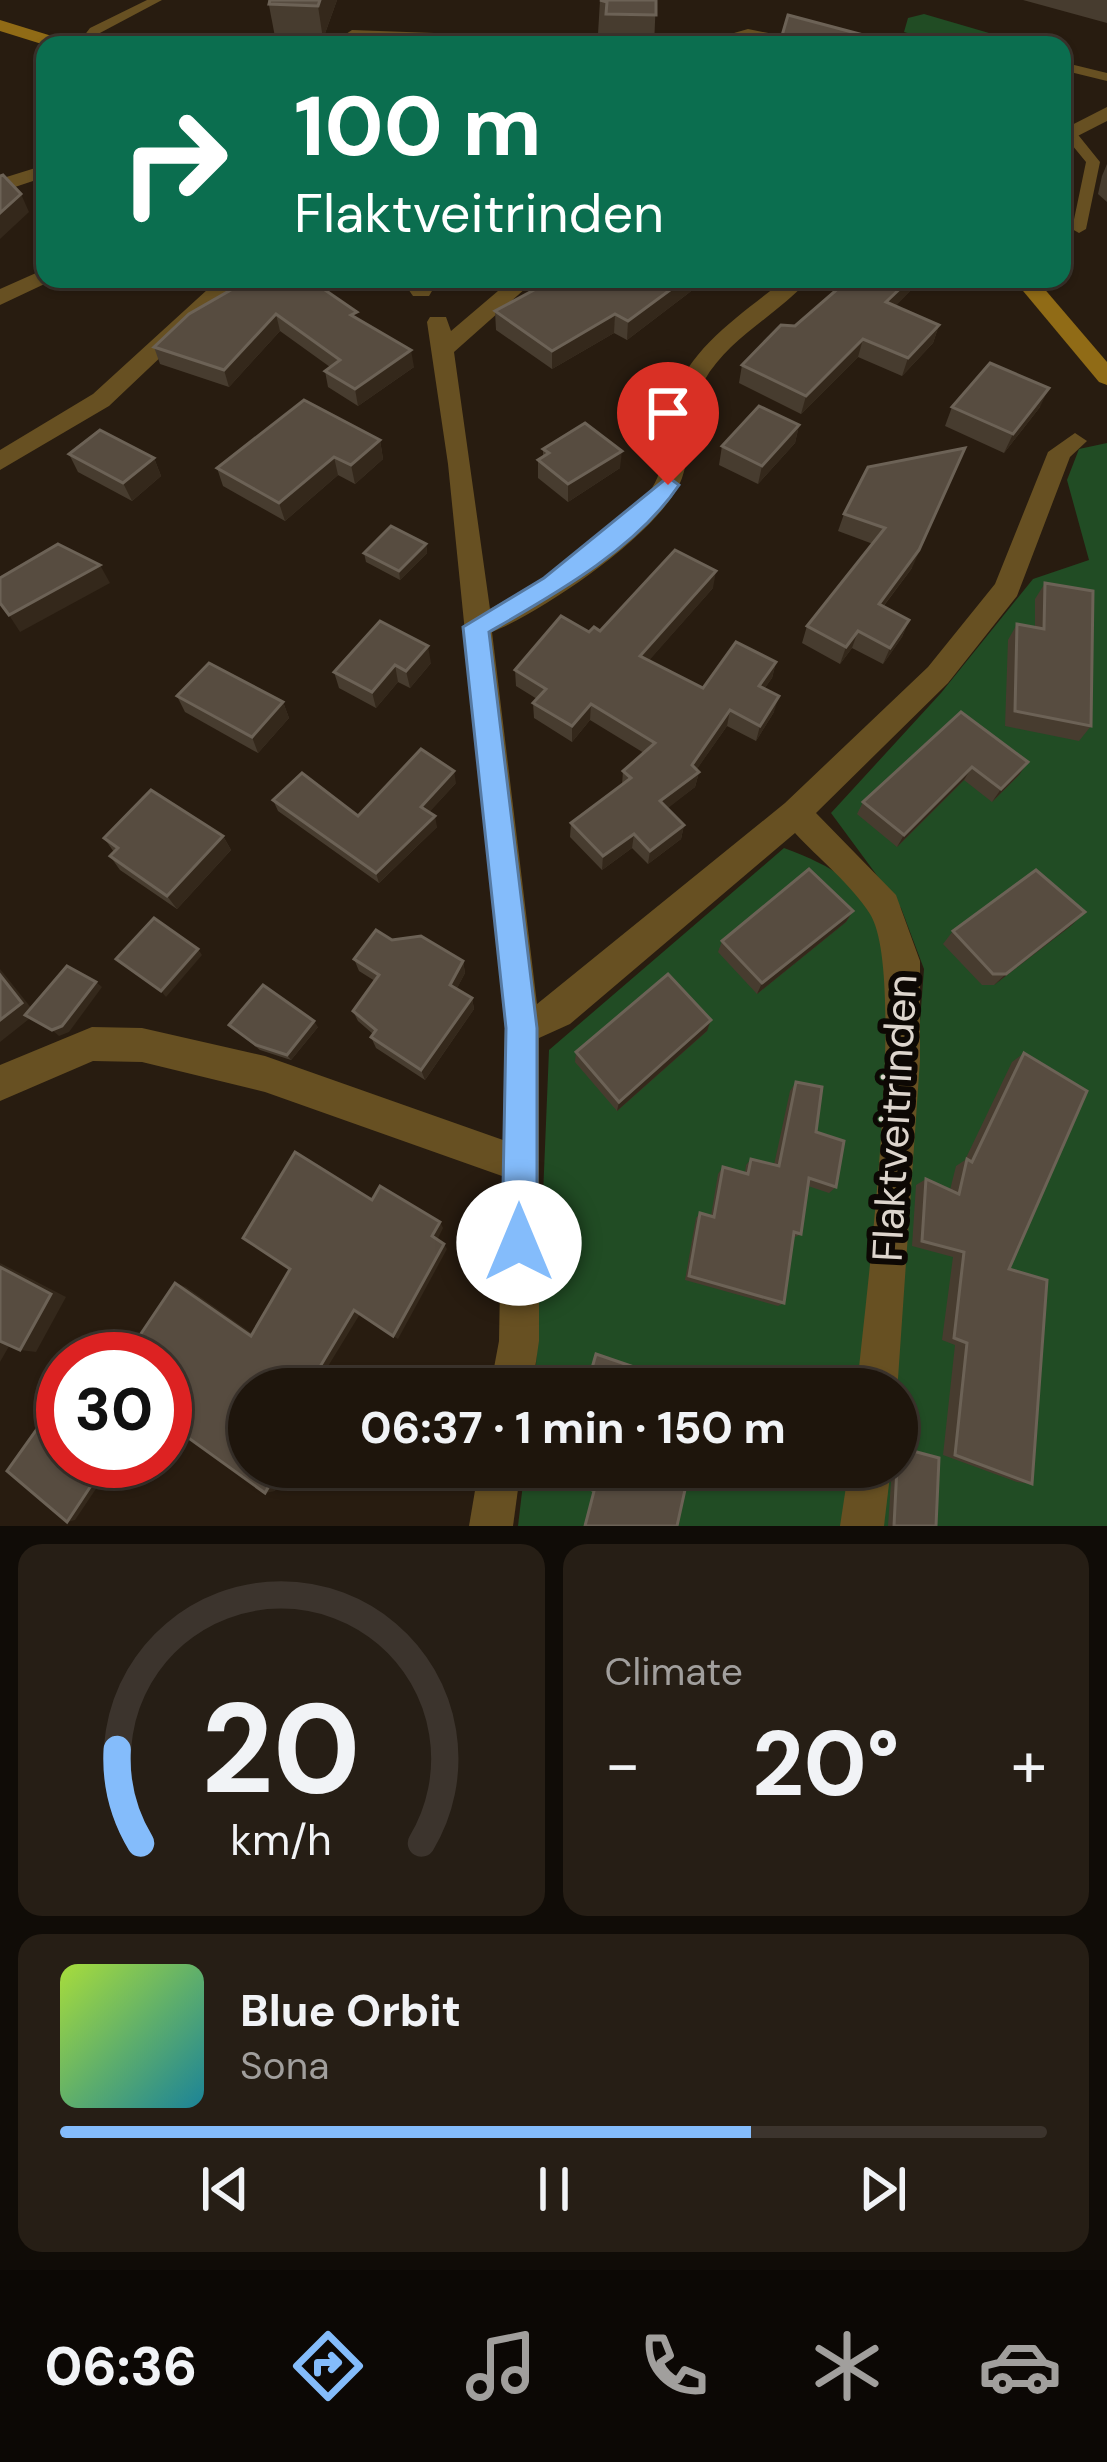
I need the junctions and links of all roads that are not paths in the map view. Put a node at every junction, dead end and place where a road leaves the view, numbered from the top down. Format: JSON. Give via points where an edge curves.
{"nodes":[{"id":1,"x":156,"y":0,"type":"edge"},
{"id":2,"x":2,"y":27,"type":"edge"},
{"id":3,"x":352,"y":34,"type":"dead end"},
{"id":4,"x":90,"y":36,"type":"edge"},
{"id":5,"x":390,"y":36,"type":"edge"},
{"id":6,"x":36,"y":37,"type":"edge"},
{"id":7,"x":1071,"y":68,"type":"edge"},
{"id":8,"x":1107,"y":76,"type":"edge"},
{"id":9,"x":1107,"y":112,"type":"edge"},
{"id":10,"x":1071,"y":133,"type":"edge"},
{"id":11,"x":1071,"y":141,"type":"edge"},
{"id":12,"x":36,"y":174,"type":"edge"},
{"id":13,"x":0,"y":186,"type":"edge"},
{"id":14,"x":1079,"y":229,"type":"dead end"},
{"id":15,"x":36,"y":280,"type":"edge"},
{"id":16,"x":222,"y":288,"type":"edge"},
{"id":17,"x":511,"y":288,"type":"edge"},
{"id":18,"x":788,"y":288,"type":"edge"},
{"id":19,"x":1032,"y":288,"type":"edge"},
{"id":20,"x":0,"y":298,"type":"edge"},
{"id":21,"x":1107,"y":377,"type":"edge"},
{"id":22,"x":1075,"y":441,"type":"dead end"},
{"id":23,"x":0,"y":461,"type":"edge"},
{"id":24,"x":476,"y":627,"type":"junction"},
{"id":25,"x":796,"y":813,"type":"junction"},
{"id":26,"x":522,"y":1028,"type":"junction"},
{"id":27,"x":0,"y":1083,"type":"edge"},
{"id":28,"x":519,"y":1164,"type":"junction"},
{"id":29,"x":515,"y":1368,"type":"edge"},
{"id":30,"x":880,"y":1368,"type":"edge"},
{"id":31,"x":497,"y":1488,"type":"edge"},
{"id":32,"x":867,"y":1488,"type":"edge"},
{"id":33,"x":491,"y":1526,"type":"edge"},
{"id":34,"x":862,"y":1526,"type":"edge"}],
"edges":[{"from":1,"to":4,"type":"lane"},
{"from":2,"to":6,"type":"main road"},
{"from":3,"to":5,"type":"lane"},
{"from":7,"to":8,"type":"lane"},
{"from":9,"to":10,"type":"street"},
{"from":11,"to":14,"type":"lane","via":[[1093,162]]},
{"from":12,"to":13,"type":"street"},
{"from":15,"to":20,"type":"street"},
{"from":16,"to":23,"type":"street","via":[[101,400]]},
{"from":17,"to":24,"type":"street","via":[[442,334]]},
{"from":18,"to":24,"type":"street","via":[[694,376],[660,497],[552,584]]},
{"from":19,"to":21,"type":"main road"},
{"from":22,"to":25,"type":"street","via":[[1060,452],[1022,562],[980,627]]},
{"from":24,"to":26,"type":"street"},
{"from":25,"to":26,"type":"street","via":[[558,1012]]},
{"from":25,"to":30,"type":"street","name":"Flaktveitrinden","via":[[875,893],[903,961]]},
{"from":26,"to":28,"type":"street"},
{"from":27,"to":28,"type":"street","via":[[92,1044],[142,1045],[265,1074]]},
{"from":28,"to":29,"type":"street"},
{"from":31,"to":33,"type":"street"},
{"from":32,"to":34,"type":"street"}]}
